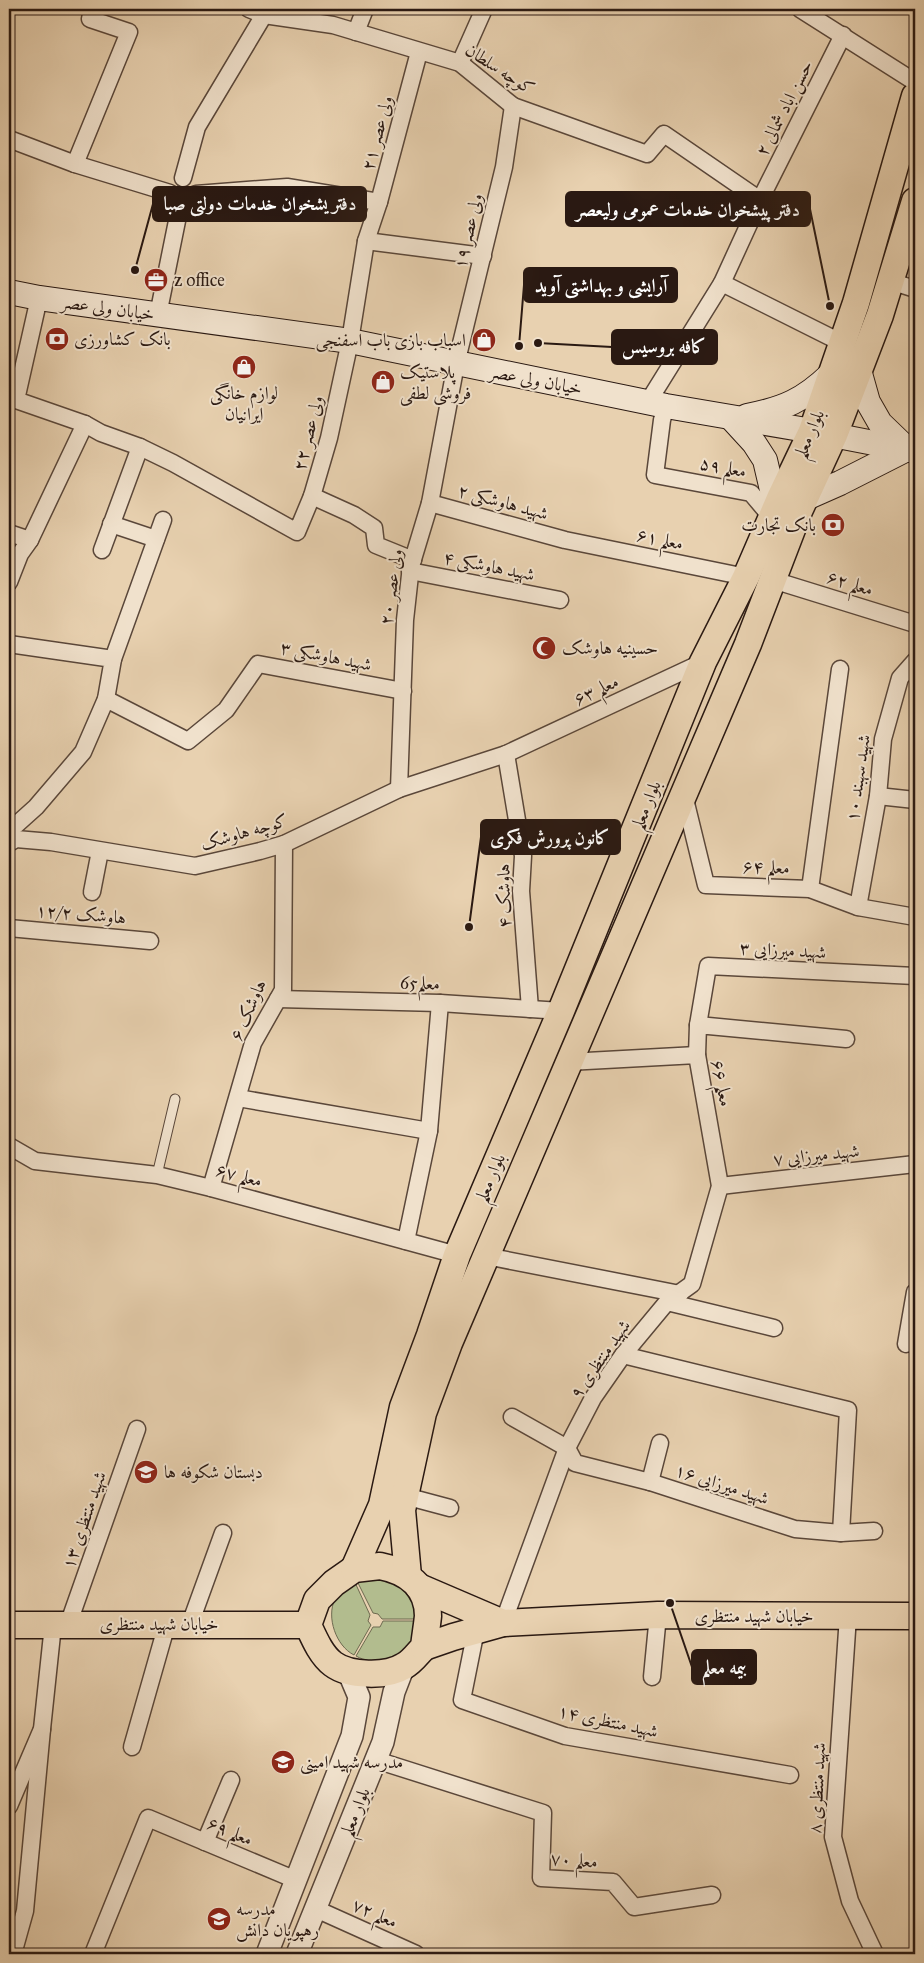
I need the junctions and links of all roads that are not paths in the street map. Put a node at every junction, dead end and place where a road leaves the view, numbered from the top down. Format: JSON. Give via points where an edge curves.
{"nodes":[{"id":1,"x":92,"y":9,"type":"edge"},
{"id":2,"x":365,"y":9,"type":"edge"},
{"id":3,"x":484,"y":9,"type":"edge"},
{"id":4,"x":800,"y":9,"type":"edge"},
{"id":5,"x":257,"y":12,"type":"edge"},
{"id":6,"x":356,"y":32,"type":"junction"},
{"id":7,"x":843,"y":35,"type":"junction"},
{"id":8,"x":419,"y":52,"type":"junction"},
{"id":9,"x":460,"y":64,"type":"junction"},
{"id":10,"x":915,"y":82,"type":"edge"},
{"id":11,"x":915,"y":96,"type":"edge"},
{"id":12,"x":513,"y":106,"type":"junction"},
{"id":13,"x":9,"y":139,"type":"edge"},
{"id":14,"x":75,"y":164,"type":"junction"},
{"id":15,"x":183,"y":178,"type":"dead end"},
{"id":16,"x":170,"y":192,"type":"dead end"},
{"id":17,"x":196,"y":194,"type":"dead end"},
{"id":18,"x":760,"y":200,"type":"junction"},
{"id":19,"x":915,"y":201,"type":"edge"},
{"id":20,"x":379,"y":202,"type":"junction"},
{"id":21,"x":179,"y":211,"type":"dead end"},
{"id":22,"x":366,"y":241,"type":"junction"},
{"id":23,"x":483,"y":256,"type":"junction"},
{"id":24,"x":890,"y":281,"type":"junction"},
{"id":25,"x":722,"y":283,"type":"junction"},
{"id":26,"x":915,"y":290,"type":"edge"},
{"id":27,"x":9,"y":292,"type":"edge"},
{"id":28,"x":39,"y":298,"type":"junction"},
{"id":29,"x":856,"y":303,"type":"junction"},
{"id":30,"x":158,"y":315,"type":"junction"},
{"id":31,"x":880,"y":315,"type":"junction"},
{"id":32,"x":350,"y":341,"type":"junction"},
{"id":33,"x":842,"y":343,"type":"junction"},
{"id":34,"x":456,"y":364,"type":"junction"},
{"id":35,"x":859,"y":370,"type":"junction"},
{"id":36,"x":831,"y":374,"type":"junction"},
{"id":37,"x":657,"y":404,"type":"junction"},
{"id":38,"x":734,"y":418,"type":"junction"},
{"id":39,"x":85,"y":424,"type":"junction"},
{"id":40,"x":823,"y":433,"type":"junction"},
{"id":41,"x":140,"y":447,"type":"junction"},
{"id":42,"x":911,"y":450,"type":"edge"},
{"id":43,"x":655,"y":475,"type":"joint"},
{"id":44,"x":312,"y":496,"type":"junction"},
{"id":45,"x":430,"y":503,"type":"junction"},
{"id":46,"x":788,"y":505,"type":"junction"},
{"id":47,"x":164,"y":520,"type":"dead end"},
{"id":48,"x":111,"y":524,"type":"junction"},
{"id":49,"x":9,"y":533,"type":"edge"},
{"id":50,"x":156,"y":539,"type":"junction"},
{"id":51,"x":30,"y":540,"type":"junction"},
{"id":52,"x":565,"y":540,"type":"joint"},
{"id":53,"x":102,"y":550,"type":"dead end"},
{"id":54,"x":411,"y":566,"type":"junction"},
{"id":55,"x":746,"y":577,"type":"junction"},
{"id":56,"x":9,"y":580,"type":"edge"},
{"id":57,"x":773,"y":580,"type":"junction"},
{"id":58,"x":560,"y":600,"type":"dead end"},
{"id":59,"x":915,"y":624,"type":"edge"},
{"id":60,"x":9,"y":644,"type":"edge"},
{"id":61,"x":113,"y":659,"type":"junction"},
{"id":62,"x":915,"y":661,"type":"edge"},
{"id":63,"x":703,"y":662,"type":"junction"},
{"id":64,"x":840,"y":669,"type":"dead end"},
{"id":65,"x":403,"y":691,"type":"junction"},
{"id":66,"x":106,"y":699,"type":"junction"},
{"id":67,"x":506,"y":754,"type":"junction"},
{"id":68,"x":398,"y":790,"type":"junction"},
{"id":69,"x":683,"y":792,"type":"junction"},
{"id":70,"x":878,"y":796,"type":"junction"},
{"id":71,"x":915,"y":800,"type":"edge"},
{"id":72,"x":12,"y":832,"type":"edge"},
{"id":73,"x":284,"y":844,"type":"junction"},
{"id":74,"x":100,"y":851,"type":"junction"},
{"id":75,"x":810,"y":889,"type":"junction"},
{"id":76,"x":92,"y":892,"type":"dead end"},
{"id":77,"x":858,"y":907,"type":"junction"},
{"id":78,"x":915,"y":917,"type":"edge"},
{"id":79,"x":9,"y":928,"type":"edge"},
{"id":80,"x":150,"y":941,"type":"dead end"},
{"id":81,"x":915,"y":976,"type":"edge"},
{"id":82,"x":278,"y":999,"type":"junction"},
{"id":83,"x":440,"y":1003,"type":"junction"},
{"id":84,"x":530,"y":1009,"type":"junction"},
{"id":85,"x":562,"y":1011,"type":"junction"},
{"id":86,"x":698,"y":1025,"type":"junction"},
{"id":87,"x":846,"y":1039,"type":"dead end"},
{"id":88,"x":697,"y":1055,"type":"junction"},
{"id":89,"x":568,"y":1062,"type":"junction"},
{"id":90,"x":238,"y":1098,"type":"junction"},
{"id":91,"x":175,"y":1099,"type":"dead end"},
{"id":92,"x":429,"y":1131,"type":"junction"},
{"id":93,"x":9,"y":1146,"type":"edge"},
{"id":94,"x":915,"y":1164,"type":"edge"},
{"id":95,"x":157,"y":1176,"type":"junction"},
{"id":96,"x":720,"y":1186,"type":"junction"},
{"id":97,"x":211,"y":1188,"type":"junction"},
{"id":98,"x":406,"y":1241,"type":"junction"},
{"id":99,"x":457,"y":1255,"type":"junction"},
{"id":100,"x":486,"y":1256,"type":"junction"},
{"id":101,"x":915,"y":1292,"type":"edge"},
{"id":102,"x":674,"y":1298,"type":"junction"},
{"id":103,"x":774,"y":1328,"type":"dead end"},
{"id":104,"x":906,"y":1344,"type":"dead end"},
{"id":105,"x":623,"y":1355,"type":"junction"},
{"id":106,"x":512,"y":1417,"type":"dead end"},
{"id":107,"x":137,"y":1429,"type":"dead end"},
{"id":108,"x":660,"y":1443,"type":"dead end"},
{"id":109,"x":567,"y":1448,"type":"junction"},
{"id":110,"x":650,"y":1482,"type":"junction"},
{"id":111,"x":405,"y":1496,"type":"junction"},
{"id":112,"x":450,"y":1508,"type":"dead end"},
{"id":113,"x":874,"y":1531,"type":"dead end"},
{"id":114,"x":223,"y":1533,"type":"dead end"},
{"id":115,"x":841,"y":1533,"type":"junction"},
{"id":116,"x":354,"y":1569,"type":"junction"},
{"id":117,"x":414,"y":1582,"type":"junction"},
{"id":118,"x":658,"y":1615,"type":"junction"},
{"id":119,"x":848,"y":1616,"type":"junction"},
{"id":120,"x":915,"y":1616,"type":"edge"},
{"id":121,"x":504,"y":1623,"type":"junction"},
{"id":122,"x":179,"y":1624,"type":"junction"},
{"id":123,"x":9,"y":1625,"type":"edge"},
{"id":124,"x":61,"y":1625,"type":"junction"},
{"id":125,"x":308,"y":1625,"type":"junction"},
{"id":126,"x":476,"y":1630,"type":"junction"},
{"id":127,"x":424,"y":1648,"type":"junction"},
{"id":128,"x":404,"y":1666,"type":"junction"},
{"id":129,"x":348,"y":1671,"type":"junction"},
{"id":130,"x":652,"y":1677,"type":"dead end"},
{"id":131,"x":42,"y":1729,"type":"junction"},
{"id":132,"x":132,"y":1747,"type":"dead end"},
{"id":133,"x":376,"y":1760,"type":"junction"},
{"id":134,"x":790,"y":1775,"type":"dead end"},
{"id":135,"x":231,"y":1780,"type":"dead end"},
{"id":136,"x":9,"y":1806,"type":"edge"},
{"id":137,"x":205,"y":1842,"type":"junction"},
{"id":138,"x":296,"y":1880,"type":"junction"},
{"id":139,"x":712,"y":1895,"type":"dead end"},
{"id":140,"x":316,"y":1909,"type":"junction"},
{"id":141,"x":14,"y":1954,"type":"edge"},
{"id":142,"x":93,"y":1954,"type":"edge"},
{"id":143,"x":267,"y":1954,"type":"edge"},
{"id":144,"x":297,"y":1954,"type":"edge"},
{"id":145,"x":416,"y":1954,"type":"edge"},
{"id":146,"x":875,"y":1954,"type":"edge"}],
"edges":[{"from":1,"to":14,"type":"street","via":[[90,20],[129,32]]},
{"from":2,"to":6,"type":"street"},
{"from":3,"to":9,"type":"street"},
{"from":4,"to":7,"type":"street"},
{"from":5,"to":6,"type":"street","name":"کوچه سلطان"},
{"from":5,"to":15,"type":"street","via":[[197,126]]},
{"from":6,"to":8,"type":"street","name":"کوچه سلطان"},
{"from":7,"to":10,"type":"street"},
{"from":7,"to":18,"type":"street","name":"حسن اباد شمالی ۲"},
{"from":8,"to":9,"type":"street","name":"کوچه سلطان"},
{"from":8,"to":20,"type":"street","name":"ولی عصر ۲۱"},
{"from":9,"to":12,"type":"street","name":"کوچه سلطان"},
{"from":11,"to":29,"type":"main road","name":"بلوار معلم"},
{"from":12,"to":18,"type":"street","name":"کوچه سلطان","via":[[647,154],[664,134]]},
{"from":12,"to":23,"type":"street","name":"ولی عصر ۱۹","via":[[504,167]]},
{"from":13,"to":14,"type":"street"},
{"from":14,"to":16,"type":"street"},
{"from":17,"to":20,"type":"street","via":[[287,187]]},
{"from":18,"to":25,"type":"street","name":"حسن اباد شمالی ۲"},
{"from":19,"to":24,"type":"main road","name":"بلوار معلم"},
{"from":20,"to":22,"type":"street","name":"ولی عصر ۲۱"},
{"from":21,"to":30,"type":"street"},
{"from":22,"to":23,"type":"street"},
{"from":22,"to":32,"type":"street","name":"ولی عصر ۲۱"},
{"from":23,"to":34,"type":"street","name":"ولی عصر ۱۹"},
{"from":24,"to":26,"type":"street"},
{"from":24,"to":31,"type":"main road","name":"بلوار معلم"},
{"from":25,"to":33,"type":"street"},
{"from":25,"to":37,"type":"street","name":"حسن اباد شمالی ۲"},
{"from":27,"to":28,"type":"main road","name":"خیابان ولی عصر"},
{"from":28,"to":30,"type":"main road","name":"خیابان ولی عصر"},
{"from":28,"to":39,"type":"street","via":[[16,400]]},
{"from":29,"to":31,"type":"main road","via":[[865,317]]},
{"from":29,"to":33,"type":"main road","name":"بلوار معلم"},
{"from":30,"to":32,"type":"main road","name":"خیابان ولی عصر"},
{"from":31,"to":35,"type":"main road","name":"بلوار معلم"},
{"from":32,"to":34,"type":"main road","name":"خیابان ولی عصر"},
{"from":32,"to":44,"type":"street","name":"ولی عصر ۲۲","via":[[329,438]]},
{"from":33,"to":36,"type":"main road","name":"بلوار معلم"},
{"from":34,"to":37,"type":"main road","name":"خیابان ولی عصر"},
{"from":34,"to":45,"type":"street","name":"ولی عصر ۲۰"},
{"from":35,"to":40,"type":"main road","name":"بلوار معلم"},
{"from":35,"to":42,"type":"main road","via":[[868,402],[880,423]]},
{"from":36,"to":38,"type":"main road","via":[[796,403]]},
{"from":36,"to":40,"type":"main road","name":"بلوار معلم"},
{"from":37,"to":38,"type":"main road","name":"خیابان ولی عصر"},
{"from":37,"to":43,"type":"street","name":"حسن اباد شمالی ۲","via":[[662,420]]},
{"from":38,"to":40,"type":"main road","name":"خیابان ولی عصر"},
{"from":38,"to":46,"type":"main road","via":[[765,460]]},
{"from":39,"to":41,"type":"street"},
{"from":39,"to":51,"type":"street"},
{"from":40,"to":42,"type":"main road","name":"خیابان ولی عصر"},
{"from":40,"to":46,"type":"main road","name":"بلوار معلم"},
{"from":41,"to":44,"type":"street","name":"ولی عصر ۲۲","via":[[296,532]]},
{"from":41,"to":48,"type":"street"},
{"from":42,"to":46,"type":"main road"},
{"from":43,"to":46,"type":"street","name":"معلم ۵۹","via":[[752,493]]},
{"from":44,"to":54,"type":"street","name":"شهید هاوشکی ۴","via":[[374,528],[376,545]]},
{"from":45,"to":52,"type":"street","name":"شهید هاوشکی ۲"},
{"from":45,"to":54,"type":"street","name":"ولی عصر ۲۰"},
{"from":46,"to":55,"type":"main road","name":"بلوار معلم"},
{"from":46,"to":57,"type":"main road","name":"بلوار معلم"},
{"from":47,"to":50,"type":"street"},
{"from":48,"to":50,"type":"street"},
{"from":48,"to":53,"type":"street"},
{"from":49,"to":51,"type":"street"},
{"from":50,"to":61,"type":"street"},
{"from":51,"to":56,"type":"street"},
{"from":52,"to":55,"type":"street","name":"معلم ۶۱"},
{"from":54,"to":58,"type":"street","name":"شهید هاوشکی ۴"},
{"from":54,"to":65,"type":"street","name":"ولی عصر ۲۰","via":[[405,620]]},
{"from":55,"to":63,"type":"main road","name":"بلوار معلم"},
{"from":57,"to":59,"type":"street","name":"معلم ۶۲"},
{"from":57,"to":69,"type":"main road","name":"بلوار معلم"},
{"from":60,"to":61,"type":"street"},
{"from":61,"to":66,"type":"street"},
{"from":62,"to":70,"type":"street","name":"شهید سهبند ۱۰","via":[[900,678],[883,739]]},
{"from":63,"to":67,"type":"street","name":"معلم ۶۳"},
{"from":63,"to":85,"type":"main road","name":"بلوار معلم"},
{"from":64,"to":75,"type":"street"},
{"from":65,"to":66,"type":"street","name":"شهید هاوشکی ۳","via":[[258,664],[226,710],[188,741]]},
{"from":65,"to":68,"type":"street","name":"ولی عصر ۲۰"},
{"from":66,"to":72,"type":"street","via":[[83,752]]},
{"from":67,"to":68,"type":"street","name":"کوچه هاوشک"},
{"from":67,"to":84,"type":"street","name":"هاوشک ۴","via":[[523,856],[521,891]]},
{"from":68,"to":73,"type":"street","name":"کوچه هاوشک"},
{"from":69,"to":75,"type":"street","name":"معلم ۶۴","via":[[706,885]]},
{"from":69,"to":89,"type":"main road","name":"بلوار معلم"},
{"from":70,"to":71,"type":"street"},
{"from":70,"to":77,"type":"street","name":"شهید سهبند ۱۰"},
{"from":72,"to":74,"type":"street","name":"کوچه هاوشک"},
{"from":73,"to":74,"type":"street","name":"کوچه هاوشک","via":[[195,866]]},
{"from":73,"to":82,"type":"street","name":"هاوشک ۶","via":[[282,990]]},
{"from":74,"to":76,"type":"street"},
{"from":75,"to":77,"type":"street","name":"معلم ۶۴"},
{"from":77,"to":78,"type":"street","name":"معلم ۶۴"},
{"from":79,"to":80,"type":"street","name":"هاوشک ۱۲/۲"},
{"from":81,"to":86,"type":"street","name":"شهید میرزایی ۳","via":[[708,966]]},
{"from":82,"to":83,"type":"street","name":"معلم65"},
{"from":82,"to":90,"type":"street","name":"هاوشک ۶","via":[[253,1044]]},
{"from":83,"to":84,"type":"street","name":"معلم65"},
{"from":83,"to":92,"type":"street"},
{"from":84,"to":85,"type":"street","name":"معلم65"},
{"from":85,"to":99,"type":"main road","name":"بلوار معلم"},
{"from":86,"to":87,"type":"street"},
{"from":86,"to":88,"type":"street"},
{"from":88,"to":89,"type":"street","name":"معلم ۶۶"},
{"from":88,"to":96,"type":"street","name":"معلم ۶۶"},
{"from":89,"to":100,"type":"main road","name":"بلوار معلم"},
{"from":90,"to":92,"type":"street"},
{"from":90,"to":97,"type":"street","name":"هاوشک ۶"},
{"from":91,"to":95,"type":"lane"},
{"from":92,"to":98,"type":"street"},
{"from":93,"to":95,"type":"street","name":"معلم ۶۷","via":[[35,1160]]},
{"from":94,"to":96,"type":"street","name":"شهید میرزایی ۷"},
{"from":95,"to":97,"type":"street","name":"معلم ۶۷"},
{"from":96,"to":102,"type":"street","name":"شهید منتظری ۹","via":[[692,1284]]},
{"from":97,"to":98,"type":"street","name":"معلم ۶۷"},
{"from":98,"to":99,"type":"street","name":"معلم ۶۷"},
{"from":99,"to":116,"type":"main road","name":"بلوار معلم","via":[[403,1408],[382,1505]]},
{"from":100,"to":102,"type":"street"},
{"from":100,"to":111,"type":"main road","name":"بلوار معلم","via":[[423,1413]]},
{"from":101,"to":104,"type":"street"},
{"from":102,"to":103,"type":"street"},
{"from":102,"to":105,"type":"street","name":"شهید منتظری ۹"},
{"from":105,"to":109,"type":"street","name":"شهید منتظری ۹","via":[[593,1398]]},
{"from":105,"to":115,"type":"street","via":[[848,1410]]},
{"from":106,"to":109,"type":"street","name":"شهید میرزایی ۱۶"},
{"from":107,"to":124,"type":"street","name":"شهید منتظری ۱۳"},
{"from":108,"to":110,"type":"street"},
{"from":109,"to":110,"type":"street","name":"شهید میرزایی ۱۶","via":[[575,1463]]},
{"from":109,"to":121,"type":"street","name":"شهید منتظری ۹"},
{"from":110,"to":115,"type":"street","name":"شهید میرزایی ۱۶","via":[[795,1529]]},
{"from":111,"to":112,"type":"street"},
{"from":111,"to":117,"type":"main road","name":"بلوار معلم","via":[[402,1510]]},
{"from":113,"to":115,"type":"street","name":"شهید میرزایی ۱۶"},
{"from":114,"to":122,"type":"street"},
{"from":116,"to":117,"type":"main road","via":[[380,1566],[395,1569]]},
{"from":116,"to":125,"type":"main road","via":[[317,1600]]},
{"from":117,"to":121,"type":"main road"},
{"from":117,"to":127,"type":"main road","via":[[426,1601],[428,1616]]},
{"from":118,"to":119,"type":"main road","name":"خیابان شهید منتظری"},
{"from":118,"to":121,"type":"main road","name":"خیابان شهید منتظری"},
{"from":118,"to":130,"type":"street"},
{"from":119,"to":120,"type":"main road","name":"خیابان شهید منتظری"},
{"from":119,"to":146,"type":"street","name":"شهید منتظری ۸","via":[[833,1838],[850,1901]]},
{"from":121,"to":126,"type":"main road"},
{"from":122,"to":124,"type":"main road","name":"خیابان شهید منتظری"},
{"from":122,"to":125,"type":"main road","name":"خیابان شهید منتظری"},
{"from":122,"to":132,"type":"street"},
{"from":123,"to":124,"type":"main road","name":"خیابان شهید منتظری"},
{"from":124,"to":131,"type":"street","name":"شهید منتظری ۱۳"},
{"from":125,"to":129,"type":"main road","via":[[318,1647],[332,1664]]},
{"from":126,"to":127,"type":"main road"},
{"from":126,"to":134,"type":"street","name":"شهید منتظری ۱۴","via":[[462,1700],[565,1736]]},
{"from":127,"to":128,"type":"main road"},
{"from":128,"to":129,"type":"main road","via":[[376,1674]]},
{"from":128,"to":133,"type":"street","name":"بلوار معلم"},
{"from":129,"to":138,"type":"street","name":"بلوار معلم","via":[[359,1697],[352,1736]]},
{"from":131,"to":136,"type":"street"},
{"from":131,"to":141,"type":"street","name":"شهید منتظری ۱۳","via":[[25,1911]]},
{"from":133,"to":139,"type":"street","name":"معلم ۷۰","via":[[543,1813],[541,1878],[613,1882],[634,1907]]},
{"from":133,"to":140,"type":"street","name":"بلوار معلم"},
{"from":135,"to":137,"type":"street"},
{"from":137,"to":138,"type":"street","name":"معلم ۶۹"},
{"from":137,"to":142,"type":"street","name":"معلم ۶۹","via":[[148,1818]]},
{"from":138,"to":143,"type":"street","name":"بلوار معلم"},
{"from":140,"to":144,"type":"street","name":"بلوار معلم"},
{"from":140,"to":145,"type":"street","name":"معلم ۷۲"}]}
